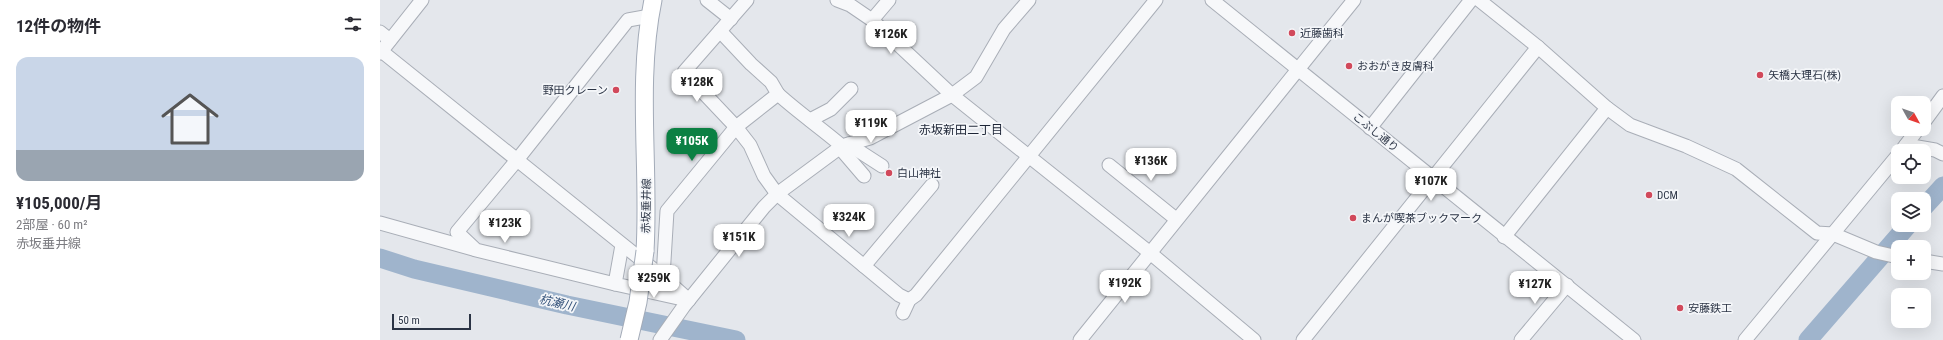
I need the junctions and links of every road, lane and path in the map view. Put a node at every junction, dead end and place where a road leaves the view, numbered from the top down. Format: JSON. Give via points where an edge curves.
{"nodes":[{"id":1,"x":422,"y":0,"type":"edge"},
{"id":2,"x":707,"y":0,"type":"edge"},
{"id":3,"x":747,"y":0,"type":"edge"},
{"id":4,"x":837,"y":0,"type":"edge"},
{"id":5,"x":889,"y":0,"type":"edge"},
{"id":6,"x":1029,"y":0,"type":"edge"},
{"id":7,"x":1156,"y":0,"type":"edge"},
{"id":8,"x":1212,"y":0,"type":"edge"},
{"id":9,"x":1354,"y":0,"type":"edge"},
{"id":10,"x":1471,"y":0,"type":"edge"},
{"id":11,"x":1479,"y":0,"type":"edge"},
{"id":12,"x":652,"y":8,"type":"edge"},
{"id":13,"x":731,"y":19,"type":"junction"},
{"id":14,"x":872,"y":20,"type":"junction"},
{"id":15,"x":720,"y":31,"type":"junction"},
{"id":16,"x":385,"y":36,"type":"edge"},
{"id":17,"x":1538,"y":47,"type":"junction"},
{"id":18,"x":381,"y":51,"type":"edge"},
{"id":19,"x":1298,"y":70,"type":"junction"},
{"id":20,"x":851,"y":89,"type":"dead end"},
{"id":21,"x":778,"y":94,"type":"junction"},
{"id":22,"x":952,"y":95,"type":"junction"},
{"id":23,"x":1943,"y":96,"type":"edge"},
{"id":24,"x":1607,"y":108,"type":"junction"},
{"id":25,"x":1931,"y":112,"type":"edge"},
{"id":26,"x":810,"y":120,"type":"junction"},
{"id":27,"x":736,"y":127,"type":"junction"},
{"id":28,"x":1370,"y":128,"type":"junction"},
{"id":29,"x":1913,"y":136,"type":"edge"},
{"id":30,"x":1907,"y":144,"type":"edge"},
{"id":31,"x":843,"y":146,"type":"junction"},
{"id":32,"x":1931,"y":150,"type":"edge"},
{"id":33,"x":1943,"y":154,"type":"edge"},
{"id":34,"x":1028,"y":157,"type":"junction"},
{"id":35,"x":517,"y":160,"type":"junction"},
{"id":36,"x":1891,"y":163,"type":"edge"},
{"id":37,"x":1109,"y":165,"type":"dead end"},
{"id":38,"x":882,"y":166,"type":"dead end"},
{"id":39,"x":864,"y":176,"type":"dead end"},
{"id":40,"x":1433,"y":178,"type":"junction"},
{"id":41,"x":932,"y":185,"type":"dead end"},
{"id":42,"x":777,"y":194,"type":"junction"},
{"id":43,"x":1176,"y":219,"type":"junction"},
{"id":44,"x":380,"y":223,"type":"edge"},
{"id":45,"x":1833,"y":234,"type":"junction"},
{"id":46,"x":1504,"y":237,"type":"junction"},
{"id":47,"x":622,"y":245,"type":"junction"},
{"id":48,"x":476,"y":250,"type":"junction"},
{"id":49,"x":1149,"y":252,"type":"junction"},
{"id":50,"x":1891,"y":255,"type":"edge"},
{"id":51,"x":1931,"y":262,"type":"edge"},
{"id":52,"x":1943,"y":264,"type":"edge"},
{"id":53,"x":864,"y":266,"type":"junction"},
{"id":54,"x":663,"y":277,"type":"junction"},
{"id":55,"x":616,"y":284,"type":"junction"},
{"id":56,"x":1567,"y":285,"type":"junction"},
{"id":57,"x":908,"y":300,"type":"junction"},
{"id":58,"x":687,"y":303,"type":"junction"},
{"id":59,"x":903,"y":312,"type":"dead end"},
{"id":60,"x":629,"y":340,"type":"edge"},
{"id":61,"x":660,"y":340,"type":"edge"},
{"id":62,"x":1080,"y":340,"type":"edge"},
{"id":63,"x":1254,"y":340,"type":"edge"},
{"id":64,"x":1303,"y":340,"type":"edge"},
{"id":65,"x":1521,"y":340,"type":"edge"},
{"id":66,"x":1634,"y":340,"type":"edge"},
{"id":67,"x":1745,"y":340,"type":"edge"}],
"edges":[{"from":1,"to":16,"type":"street"},
{"from":2,"to":13,"type":"street"},
{"from":3,"to":13,"type":"street"},
{"from":4,"to":14,"type":"street","via":[[850,5]]},
{"from":5,"to":14,"type":"street"},
{"from":6,"to":22,"type":"street","via":[[1004,29],[976,77]]},
{"from":7,"to":34,"type":"street"},
{"from":8,"to":19,"type":"street","name":"こぶし通り"},
{"from":9,"to":19,"type":"street"},
{"from":10,"to":28,"type":"street"},
{"from":11,"to":17,"type":"street"},
{"from":12,"to":35,"type":"street","via":[[628,20]]},
{"from":12,"to":60,"type":"main road","name":"赤坂垂井線","bridge":true,"via":[[647,28],[644,90],[644,251],[638,302]]},
{"from":13,"to":15,"type":"street"},
{"from":14,"to":22,"type":"street"},
{"from":15,"to":21,"type":"street","via":[[771,82]]},
{"from":15,"to":27,"type":"street","via":[[684,72]]},
{"from":16,"to":18,"type":"street"},
{"from":17,"to":24,"type":"street"},
{"from":17,"to":40,"type":"street"},
{"from":18,"to":35,"type":"street"},
{"from":19,"to":28,"type":"street","name":"こぶし通り"},
{"from":19,"to":43,"type":"street"},
{"from":20,"to":26,"type":"street","via":[[831,109]]},
{"from":21,"to":26,"type":"street"},
{"from":21,"to":27,"type":"street"},
{"from":22,"to":31,"type":"street","via":[[886,131]]},
{"from":22,"to":34,"type":"street"},
{"from":23,"to":25,"type":"street"},
{"from":24,"to":45,"type":"street","via":[[1630,124],[1736,169],[1817,233]]},
{"from":24,"to":46,"type":"street"},
{"from":26,"to":31,"type":"street"},
{"from":27,"to":42,"type":"street","via":[[750,145],[764,176]]},
{"from":27,"to":54,"type":"street","via":[[667,211]]},
{"from":28,"to":40,"type":"street","name":"こぶし通り"},
{"from":29,"to":30,"type":"street"},
{"from":31,"to":38,"type":"street"},
{"from":31,"to":39,"type":"street"},
{"from":31,"to":42,"type":"street"},
{"from":32,"to":33,"type":"street"},
{"from":34,"to":49,"type":"street"},
{"from":34,"to":57,"type":"street","via":[[916,295]]},
{"from":35,"to":47,"type":"street"},
{"from":35,"to":48,"type":"street","via":[[457,232]]},
{"from":36,"to":45,"type":"street"},
{"from":37,"to":43,"type":"street"},
{"from":40,"to":46,"type":"street","name":"こぶし通り"},
{"from":40,"to":64,"type":"street"},
{"from":41,"to":53,"type":"street"},
{"from":42,"to":53,"type":"street"},
{"from":42,"to":58,"type":"street"},
{"from":43,"to":49,"type":"street"},
{"from":44,"to":48,"type":"street"},
{"from":45,"to":50,"type":"street","via":[[1876,252]]},
{"from":45,"to":67,"type":"street"},
{"from":46,"to":56,"type":"street","name":"こぶし通り"},
{"from":47,"to":54,"type":"street"},
{"from":47,"to":55,"type":"street"},
{"from":48,"to":55,"type":"street"},
{"from":49,"to":62,"type":"street"},
{"from":49,"to":63,"type":"street"},
{"from":51,"to":52,"type":"street"},
{"from":53,"to":57,"type":"street"},
{"from":54,"to":58,"type":"street"},
{"from":55,"to":58,"type":"street"},
{"from":56,"to":65,"type":"street"},
{"from":56,"to":66,"type":"street","name":"こぶし通り"},
{"from":57,"to":59,"type":"street"},
{"from":58,"to":61,"type":"street"}]}
